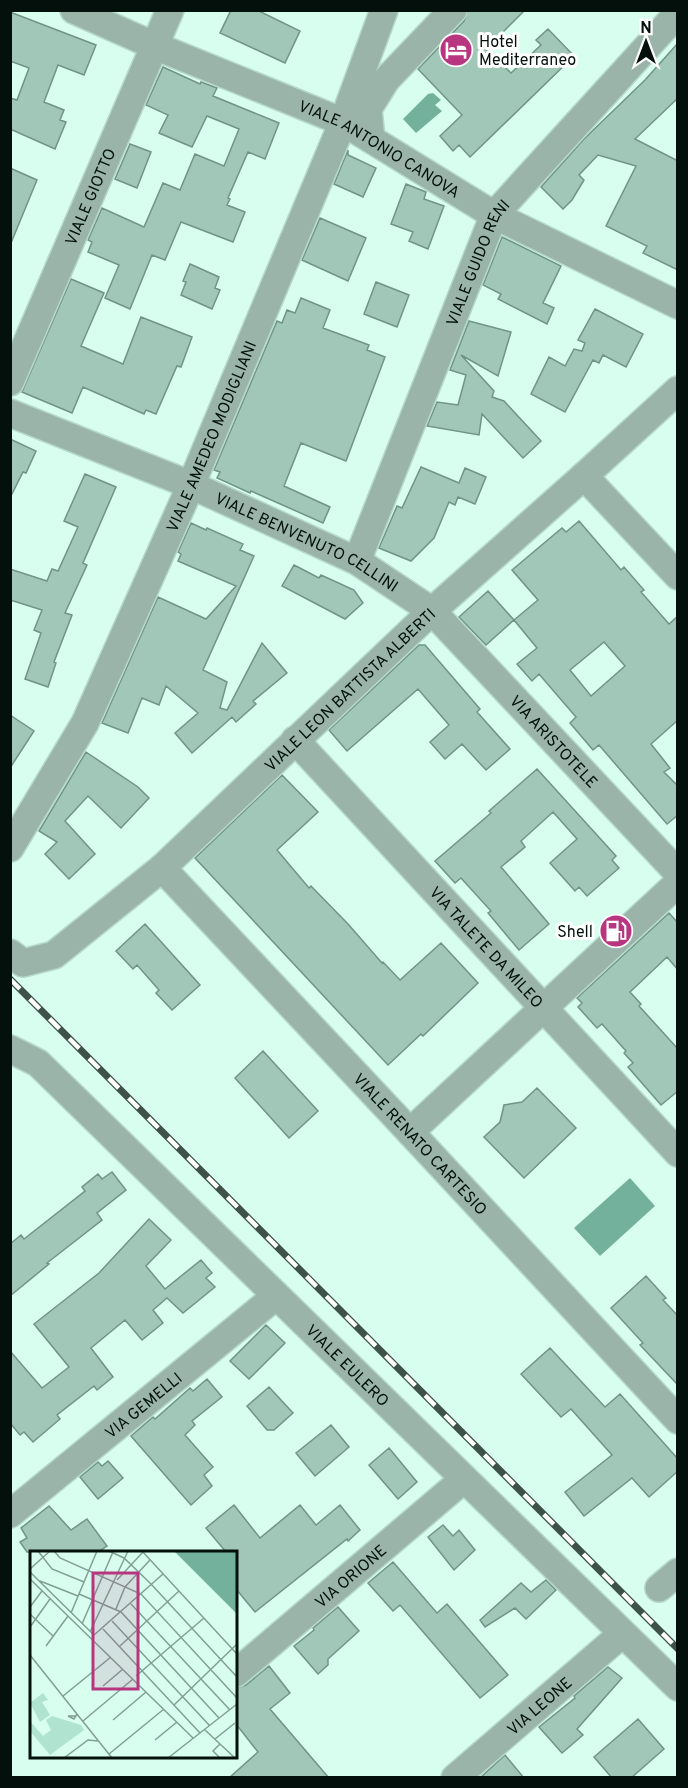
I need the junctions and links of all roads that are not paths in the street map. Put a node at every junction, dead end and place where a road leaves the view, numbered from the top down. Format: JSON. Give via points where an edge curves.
{"nodes":[{"id":1,"x":74,"y":10,"type":"edge"},
{"id":2,"x":170,"y":10,"type":"edge"},
{"id":3,"x":384,"y":10,"type":"edge"},
{"id":4,"x":453,"y":10,"type":"edge"},
{"id":5,"x":678,"y":13,"type":"edge"},
{"id":6,"x":155,"y":46,"type":"junction"},
{"id":7,"x":344,"y":122,"type":"junction"},
{"id":8,"x":371,"y":139,"type":"junction"},
{"id":9,"x":494,"y":215,"type":"junction"},
{"id":10,"x":678,"y":305,"type":"edge"},
{"id":11,"x":10,"y":382,"type":"edge"},
{"id":12,"x":678,"y":390,"type":"edge"},
{"id":13,"x":10,"y":413,"type":"edge"},
{"id":14,"x":584,"y":476,"type":"junction"},
{"id":15,"x":191,"y":485,"type":"junction"},
{"id":16,"x":357,"y":561,"type":"junction"},
{"id":17,"x":678,"y":576,"type":"edge"},
{"id":18,"x":432,"y":611,"type":"junction"},
{"id":19,"x":295,"y":740,"type":"junction"},
{"id":20,"x":10,"y":848,"type":"edge"},
{"id":21,"x":162,"y":868,"type":"junction"},
{"id":22,"x":678,"y":873,"type":"edge"},
{"id":23,"x":678,"y":883,"type":"edge"},
{"id":24,"x":10,"y":953,"type":"edge"},
{"id":25,"x":543,"y":1008,"type":"junction"},
{"id":26,"x":10,"y":1049,"type":"edge"},
{"id":27,"x":410,"y":1132,"type":"junction"},
{"id":28,"x":678,"y":1153,"type":"edge"},
{"id":29,"x":276,"y":1296,"type":"junction"},
{"id":30,"x":678,"y":1420,"type":"edge"},
{"id":31,"x":464,"y":1479,"type":"junction"},
{"id":32,"x":10,"y":1514,"type":"edge"},
{"id":33,"x":622,"y":1634,"type":"junction"},
{"id":34,"x":237,"y":1672,"type":"edge"},
{"id":35,"x":678,"y":1688,"type":"edge"},
{"id":36,"x":455,"y":1778,"type":"edge"}],
"edges":[{"from":1,"to":6,"type":"street","name":"VIALE ANTONIO CANOVA"},
{"from":2,"to":6,"type":"street","name":"VIALE GIOTTO"},
{"from":3,"to":7,"type":"street","name":"VIALE AMEDEO MODIGLIANI"},
{"from":4,"to":8,"type":"street","via":[[386,80],[368,109]]},
{"from":5,"to":9,"type":"street","name":"VIALE GUIDO RENI"},
{"from":6,"to":7,"type":"street","name":"VIALE ANTONIO CANOVA"},
{"from":6,"to":11,"type":"street","name":"VIALE GIOTTO"},
{"from":7,"to":8,"type":"street","name":"VIALE ANTONIO CANOVA"},
{"from":7,"to":15,"type":"street","name":"VIALE AMEDEO MODIGLIANI"},
{"from":8,"to":9,"type":"street","name":"VIALE ANTONIO CANOVA"},
{"from":9,"to":10,"type":"street","name":"VIALE ANTONIO CANOVA"},
{"from":9,"to":16,"type":"street","name":"VIALE GUIDO RENI"},
{"from":12,"to":14,"type":"street","name":"VIALE LEON BATTISTA ALBERTI"},
{"from":13,"to":15,"type":"street","name":"VIALE BENVENUTO CELLINI"},
{"from":14,"to":17,"type":"street"},
{"from":14,"to":18,"type":"street","name":"VIALE LEON BATTISTA ALBERTI"},
{"from":15,"to":16,"type":"street","name":"VIALE BENVENUTO CELLINI"},
{"from":15,"to":20,"type":"street","name":"VIALE AMEDEO MODIGLIANI","via":[[85,723]]},
{"from":16,"to":18,"type":"street","name":"VIALE BENVENUTO CELLINI"},
{"from":18,"to":19,"type":"street","name":"VIALE LEON BATTISTA ALBERTI"},
{"from":18,"to":22,"type":"street","name":"VIA ARISTOTELE"},
{"from":19,"to":21,"type":"street","name":"VIALE LEON BATTISTA ALBERTI"},
{"from":19,"to":25,"type":"street","name":"VIA TALETE DA MILEO"},
{"from":21,"to":24,"type":"street","name":"VIALE LEON BATTISTA ALBERTI","via":[[54,956],[23,963]]},
{"from":21,"to":27,"type":"street","name":"VIALE RENATO CARTESIO"},
{"from":23,"to":25,"type":"street"},
{"from":25,"to":27,"type":"street"},
{"from":25,"to":28,"type":"street","name":"VIA TALETE DA MILEO"},
{"from":26,"to":29,"type":"street","name":"VIALE EULERO","via":[[38,1063]]},
{"from":27,"to":30,"type":"street","name":"VIALE RENATO CARTESIO"},
{"from":29,"to":31,"type":"street","name":"VIALE EULERO"},
{"from":29,"to":32,"type":"street","name":"VIA GEMELLI"},
{"from":31,"to":33,"type":"street","name":"VIALE EULERO"},
{"from":31,"to":34,"type":"street","name":"VIA ORIONE"},
{"from":33,"to":35,"type":"street","name":"VIALE EULERO"},
{"from":33,"to":36,"type":"street","name":"VIA LEONE"}]}
